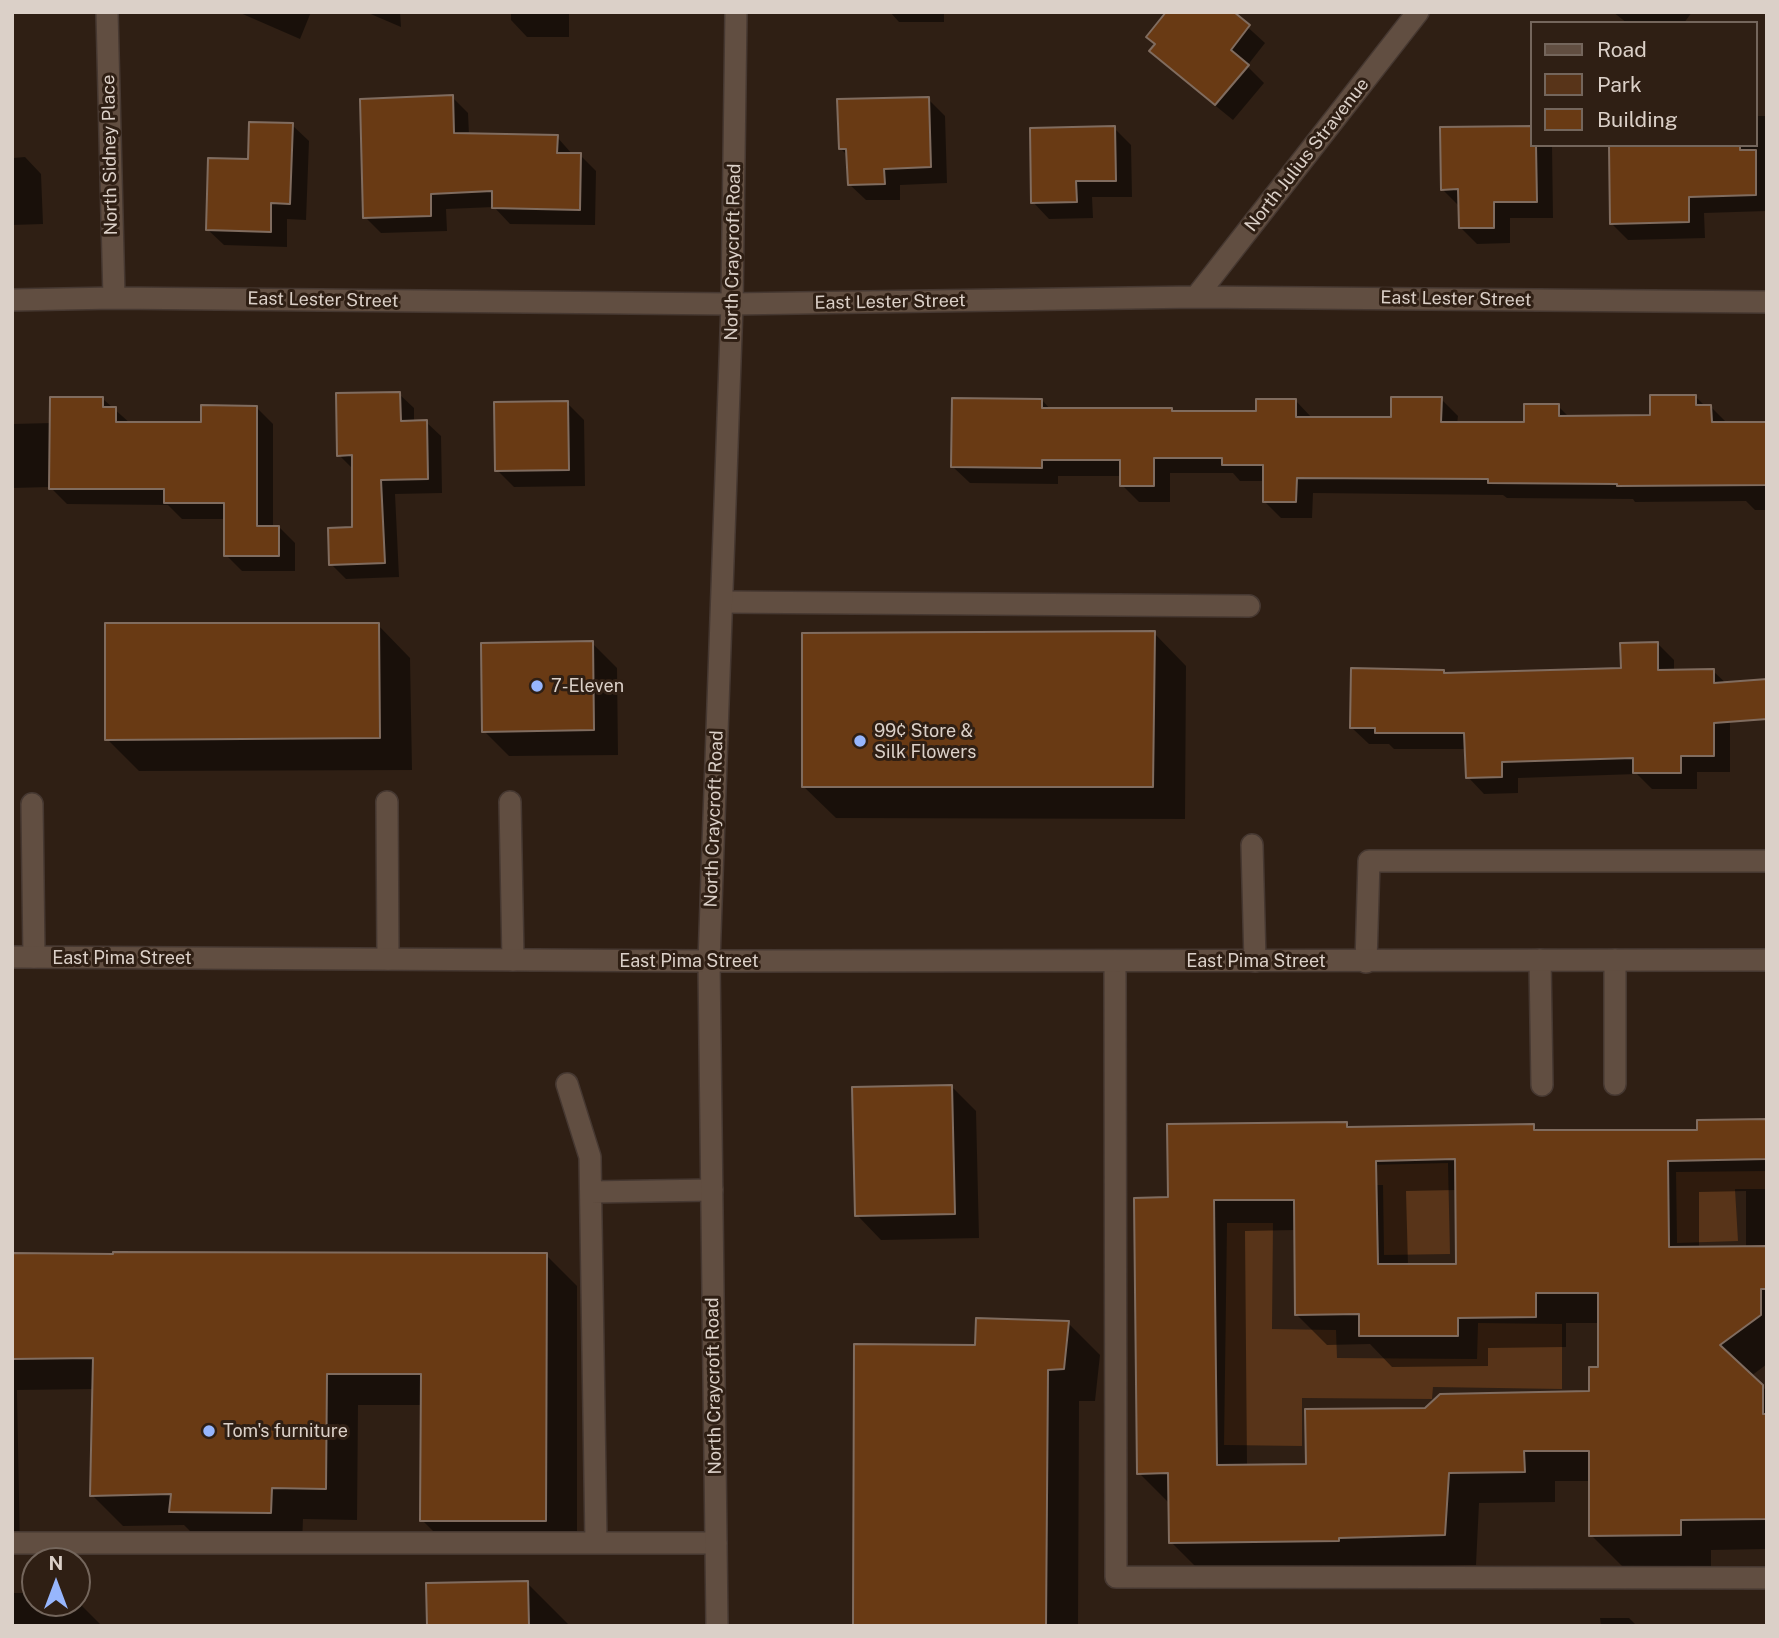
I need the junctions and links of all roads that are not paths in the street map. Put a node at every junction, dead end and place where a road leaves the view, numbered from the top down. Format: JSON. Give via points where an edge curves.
{"nodes":[{"id":1,"x":107,"y":12,"type":"edge"},
{"id":2,"x":736,"y":12,"type":"edge"},
{"id":3,"x":1418,"y":12,"type":"edge"},
{"id":4,"x":1196,"y":297,"type":"junction"},
{"id":5,"x":114,"y":298,"type":"junction"},
{"id":6,"x":12,"y":300,"type":"edge"},
{"id":7,"x":1767,"y":302,"type":"edge"},
{"id":8,"x":732,"y":304,"type":"junction"},
{"id":9,"x":722,"y":602,"type":"junction"},
{"id":10,"x":1249,"y":606,"type":"dead end"},
{"id":11,"x":387,"y":802,"type":"dead end"},
{"id":12,"x":510,"y":802,"type":"dead end"},
{"id":13,"x":32,"y":804,"type":"dead end"},
{"id":14,"x":1252,"y":845,"type":"dead end"},
{"id":15,"x":1767,"y":861,"type":"edge"},
{"id":16,"x":12,"y":957,"type":"edge"},
{"id":17,"x":34,"y":957,"type":"junction"},
{"id":18,"x":388,"y":959,"type":"junction"},
{"id":19,"x":513,"y":960,"type":"junction"},
{"id":20,"x":1540,"y":960,"type":"junction"},
{"id":21,"x":1615,"y":960,"type":"junction"},
{"id":22,"x":1767,"y":960,"type":"edge"},
{"id":23,"x":709,"y":961,"type":"junction"},
{"id":24,"x":1115,"y":961,"type":"junction"},
{"id":25,"x":1255,"y":961,"type":"junction"},
{"id":26,"x":1366,"y":962,"type":"junction"},
{"id":27,"x":567,"y":1084,"type":"dead end"},
{"id":28,"x":1615,"y":1084,"type":"dead end"},
{"id":29,"x":1542,"y":1085,"type":"dead end"},
{"id":30,"x":712,"y":1190,"type":"junction"},
{"id":31,"x":591,"y":1192,"type":"junction"},
{"id":32,"x":12,"y":1543,"type":"edge"},
{"id":33,"x":596,"y":1543,"type":"junction"},
{"id":34,"x":716,"y":1543,"type":"junction"},
{"id":35,"x":1767,"y":1578,"type":"edge"},
{"id":36,"x":717,"y":1626,"type":"edge"}],
"edges":[{"from":1,"to":5,"type":"street","name":"North Sidney Place"},
{"from":2,"to":8,"type":"street","name":"North Craycroft Road"},
{"from":3,"to":4,"type":"street","name":"North Julius Stravenue"},
{"from":4,"to":7,"type":"street","name":"East Lester Street"},
{"from":4,"to":8,"type":"street","name":"East Lester Street"},
{"from":5,"to":6,"type":"street","name":"East Lester Street"},
{"from":5,"to":8,"type":"street","name":"East Lester Street"},
{"from":8,"to":9,"type":"street","name":"North Craycroft Road"},
{"from":9,"to":10,"type":"street"},
{"from":9,"to":23,"type":"street","name":"North Craycroft Road"},
{"from":11,"to":18,"type":"street"},
{"from":12,"to":19,"type":"street"},
{"from":13,"to":17,"type":"street"},
{"from":14,"to":25,"type":"street"},
{"from":15,"to":26,"type":"street","via":[[1369,861]]},
{"from":16,"to":17,"type":"street","name":"East Pima Street"},
{"from":17,"to":18,"type":"street","name":"East Pima Street"},
{"from":18,"to":19,"type":"street","name":"East Pima Street"},
{"from":19,"to":23,"type":"street","name":"East Pima Street"},
{"from":20,"to":21,"type":"street","name":"East Pima Street"},
{"from":20,"to":26,"type":"street","name":"East Pima Street"},
{"from":20,"to":29,"type":"street"},
{"from":21,"to":22,"type":"street","name":"East Pima Street"},
{"from":21,"to":28,"type":"street"},
{"from":23,"to":24,"type":"street","name":"East Pima Street"},
{"from":23,"to":30,"type":"street","name":"North Craycroft Road"},
{"from":24,"to":25,"type":"street","name":"East Pima Street"},
{"from":24,"to":35,"type":"street","via":[[1116,1577]]},
{"from":25,"to":26,"type":"street","name":"East Pima Street"},
{"from":27,"to":31,"type":"street","via":[[590,1157]]},
{"from":30,"to":31,"type":"street"},
{"from":30,"to":34,"type":"street","name":"North Craycroft Road"},
{"from":31,"to":33,"type":"street"},
{"from":32,"to":33,"type":"street"},
{"from":33,"to":34,"type":"street"},
{"from":34,"to":36,"type":"street","name":"North Craycroft Road"}]}
